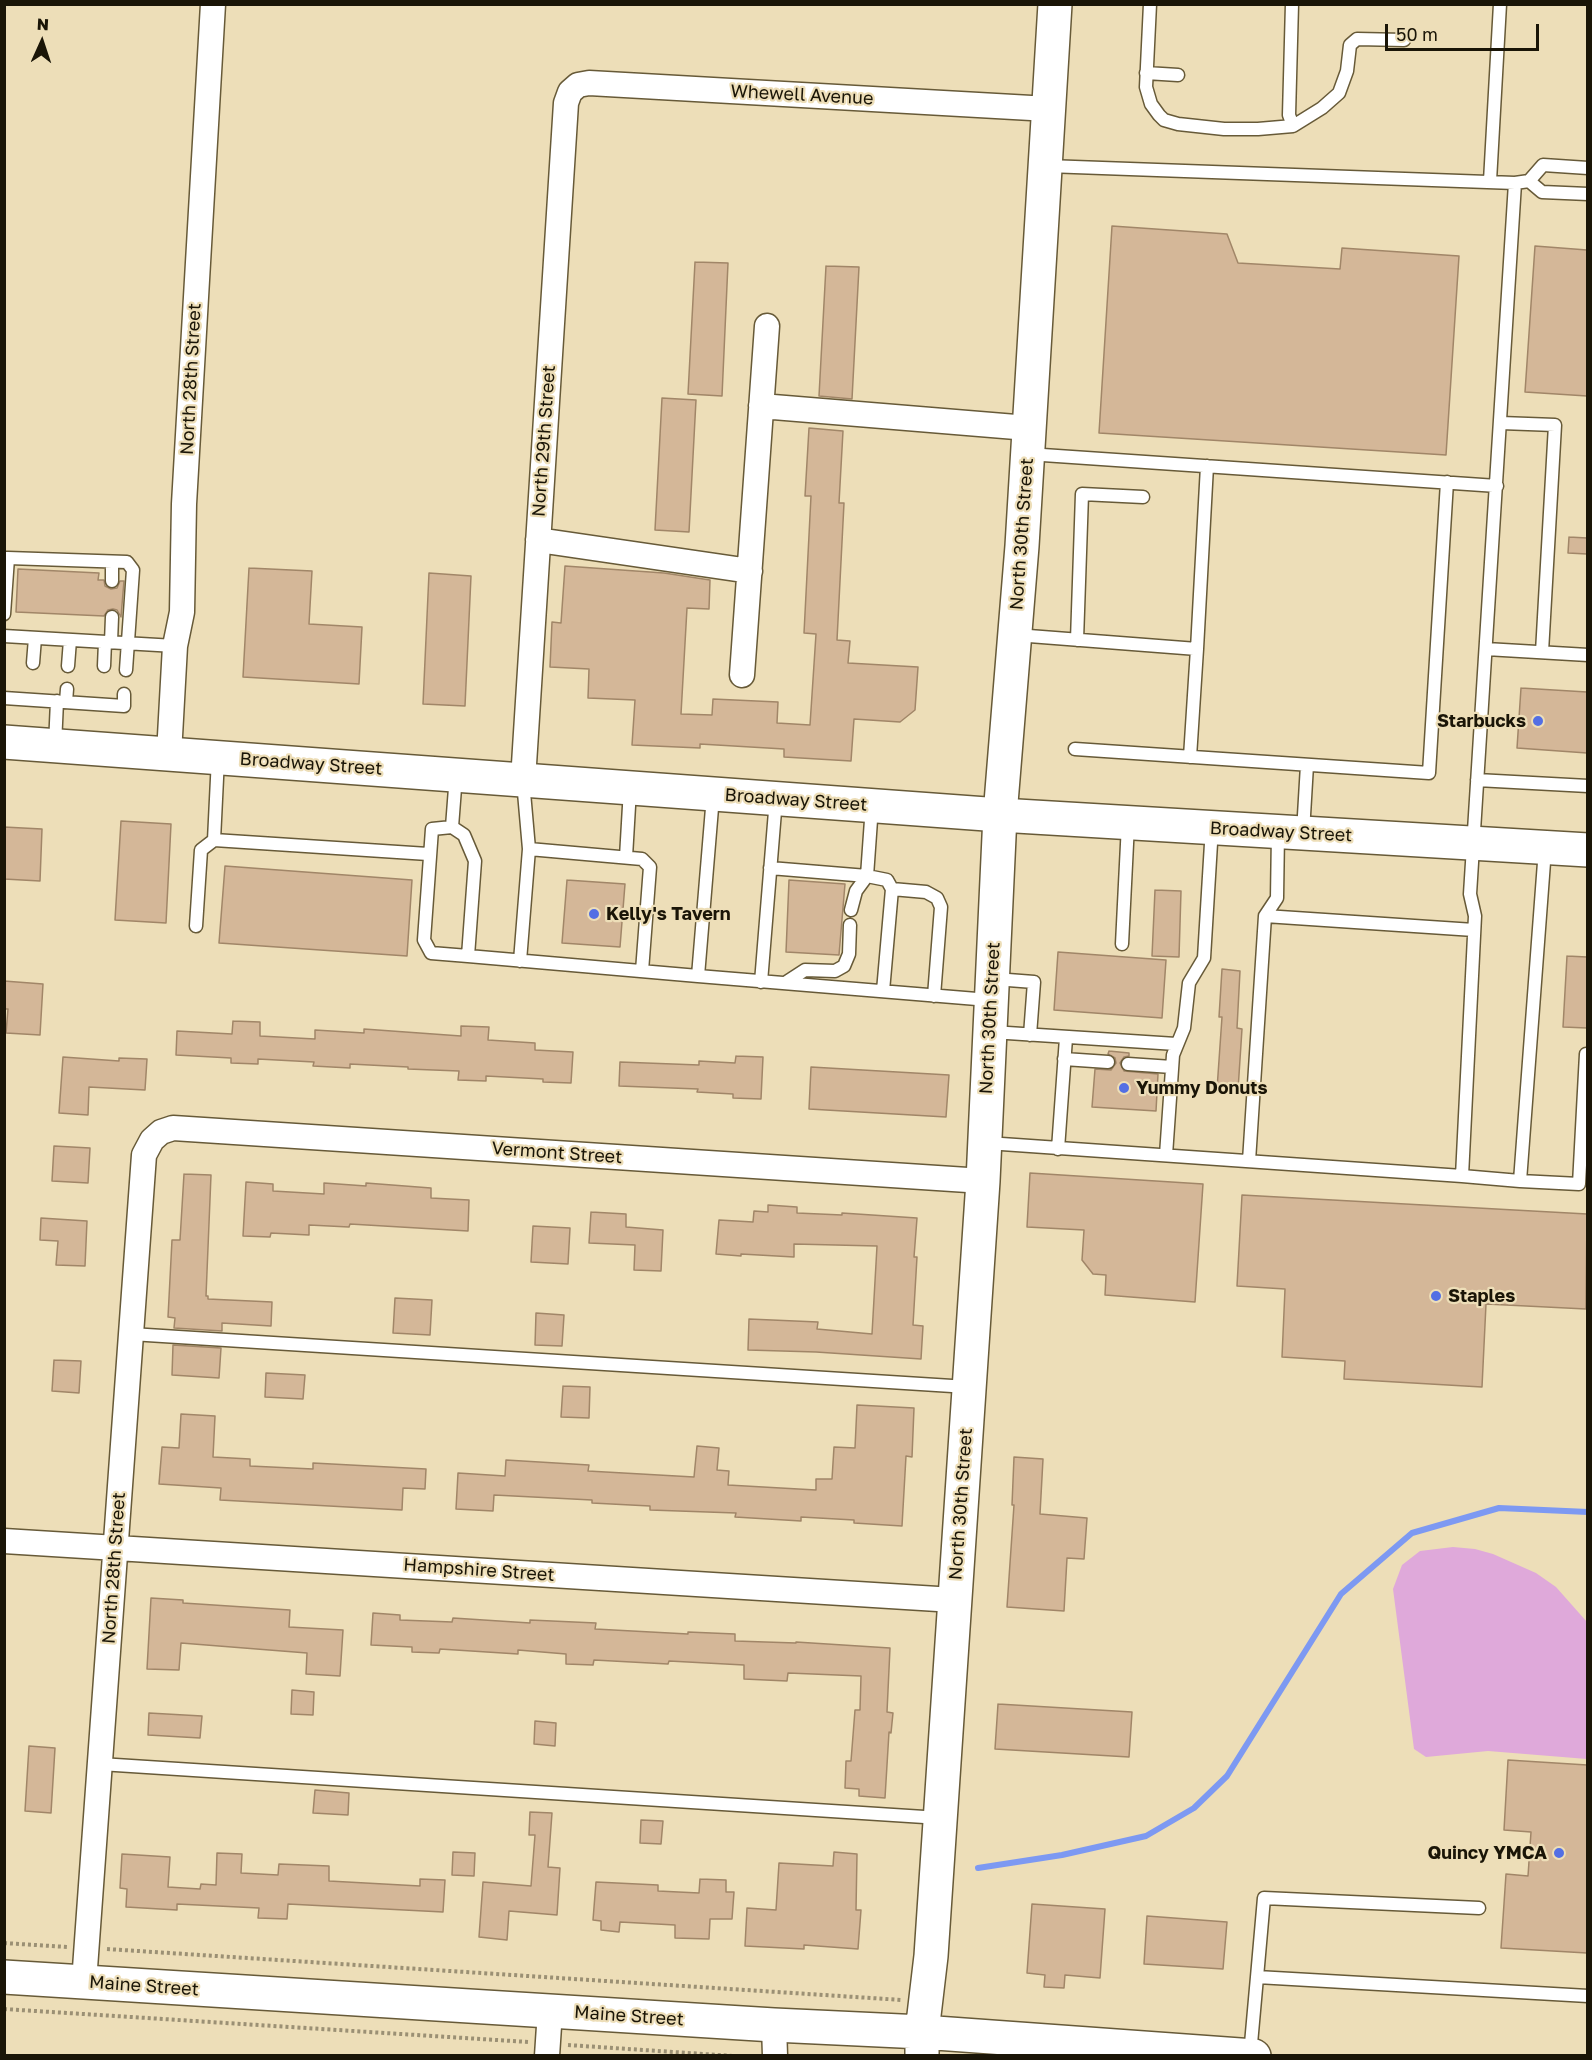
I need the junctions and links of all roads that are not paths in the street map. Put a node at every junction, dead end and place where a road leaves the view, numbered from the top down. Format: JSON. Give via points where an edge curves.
{"nodes":[{"id":1,"x":213,"y":4,"type":"edge"},
{"id":2,"x":1055,"y":4,"type":"edge"},
{"id":3,"x":1150,"y":4,"type":"edge"},
{"id":4,"x":1292,"y":4,"type":"edge"},
{"id":5,"x":1500,"y":4,"type":"edge"},
{"id":6,"x":1404,"y":40,"type":"dead end"},
{"id":7,"x":1146,"y":73,"type":"junction"},
{"id":8,"x":1178,"y":75,"type":"dead end"},
{"id":9,"x":566,"y":103,"type":"joint"},
{"id":10,"x":1049,"y":109,"type":"junction"},
{"id":11,"x":1293,"y":126,"type":"junction"},
{"id":12,"x":1045,"y":166,"type":"junction"},
{"id":13,"x":1587,"y":168,"type":"edge"},
{"id":14,"x":1490,"y":181,"type":"junction"},
{"id":15,"x":1529,"y":181,"type":"junction"},
{"id":16,"x":1515,"y":183,"type":"junction"},
{"id":17,"x":1587,"y":194,"type":"edge"},
{"id":18,"x":767,"y":326,"type":"dead end"},
{"id":19,"x":761,"y":406,"type":"junction"},
{"id":20,"x":1501,"y":423,"type":"junction"},
{"id":21,"x":1028,"y":441,"type":"junction"},
{"id":22,"x":1207,"y":466,"type":"junction"},
{"id":23,"x":1447,"y":482,"type":"junction"},
{"id":24,"x":1497,"y":486,"type":"junction"},
{"id":25,"x":1143,"y":497,"type":"dead end"},
{"id":26,"x":538,"y":540,"type":"junction"},
{"id":27,"x":6,"y":558,"type":"edge"},
{"id":28,"x":112,"y":562,"type":"junction"},
{"id":29,"x":750,"y":571,"type":"junction"},
{"id":30,"x":112,"y":580,"type":"dead end"},
{"id":31,"x":4,"y":614,"type":"edge"},
{"id":32,"x":112,"y":617,"type":"dead end"},
{"id":33,"x":1015,"y":635,"type":"junction"},
{"id":34,"x":4,"y":636,"type":"edge"},
{"id":35,"x":35,"y":638,"type":"junction"},
{"id":36,"x":70,"y":640,"type":"junction"},
{"id":37,"x":1077,"y":640,"type":"junction"},
{"id":38,"x":108,"y":642,"type":"junction"},
{"id":39,"x":126,"y":643,"type":"junction"},
{"id":40,"x":175,"y":646,"type":"junction"},
{"id":41,"x":1197,"y":649,"type":"junction"},
{"id":42,"x":1486,"y":649,"type":"junction"},
{"id":43,"x":1542,"y":652,"type":"junction"},
{"id":44,"x":1587,"y":655,"type":"edge"},
{"id":45,"x":33,"y":663,"type":"dead end"},
{"id":46,"x":68,"y":666,"type":"dead end"},
{"id":47,"x":104,"y":666,"type":"dead end"},
{"id":48,"x":126,"y":670,"type":"dead end"},
{"id":49,"x":742,"y":675,"type":"dead end"},
{"id":50,"x":124,"y":694,"type":"dead end"},
{"id":51,"x":63,"y":697,"type":"junction"},
{"id":52,"x":4,"y":698,"type":"edge"},
{"id":53,"x":4,"y":742,"type":"edge"},
{"id":54,"x":55,"y":745,"type":"junction"},
{"id":55,"x":1075,"y":749,"type":"dead end"},
{"id":56,"x":169,"y":754,"type":"junction"},
{"id":57,"x":218,"y":757,"type":"junction"},
{"id":58,"x":1190,"y":757,"type":"junction"},
{"id":59,"x":1307,"y":765,"type":"junction"},
{"id":60,"x":456,"y":774,"type":"junction"},
{"id":61,"x":523,"y":780,"type":"junction"},
{"id":62,"x":1478,"y":780,"type":"junction"},
{"id":63,"x":1587,"y":786,"type":"edge"},
{"id":64,"x":630,"y":787,"type":"junction"},
{"id":65,"x":713,"y":794,"type":"junction"},
{"id":66,"x":776,"y":798,"type":"junction"},
{"id":67,"x":872,"y":805,"type":"junction"},
{"id":68,"x":1000,"y":815,"type":"junction"},
{"id":69,"x":1128,"y":822,"type":"junction"},
{"id":70,"x":452,"y":826,"type":"junction"},
{"id":71,"x":1212,"y":828,"type":"junction"},
{"id":72,"x":1290,"y":832,"type":"junction"},
{"id":73,"x":214,"y":840,"type":"junction"},
{"id":74,"x":1473,"y":844,"type":"junction"},
{"id":75,"x":1545,"y":847,"type":"junction"},
{"id":76,"x":529,"y":849,"type":"junction"},
{"id":77,"x":1587,"y":850,"type":"edge"},
{"id":78,"x":428,"y":854,"type":"junction"},
{"id":79,"x":626,"y":857,"type":"junction"},
{"id":80,"x":770,"y":868,"type":"junction"},
{"id":81,"x":867,"y":876,"type":"junction"},
{"id":82,"x":892,"y":889,"type":"junction"},
{"id":83,"x":851,"y":910,"type":"dead end"},
{"id":84,"x":1265,"y":916,"type":"junction"},
{"id":85,"x":850,"y":925,"type":"dead end"},
{"id":86,"x":196,"y":926,"type":"dead end"},
{"id":87,"x":1474,"y":930,"type":"junction"},
{"id":88,"x":1122,"y":944,"type":"dead end"},
{"id":89,"x":468,"y":956,"type":"junction"},
{"id":90,"x":520,"y":961,"type":"junction"},
{"id":91,"x":642,"y":971,"type":"junction"},
{"id":92,"x":698,"y":976,"type":"junction"},
{"id":93,"x":761,"y":982,"type":"junction"},
{"id":94,"x":785,"y":984,"type":"junction"},
{"id":95,"x":883,"y":991,"type":"junction"},
{"id":96,"x":934,"y":996,"type":"junction"},
{"id":97,"x":990,"y":1003,"type":"junction"},
{"id":98,"x":1030,"y":1035,"type":"junction"},
{"id":99,"x":1066,"y":1038,"type":"junction"},
{"id":100,"x":1176,"y":1044,"type":"junction"},
{"id":101,"x":1586,"y":1054,"type":"dead end"},
{"id":102,"x":1064,"y":1059,"type":"junction"},
{"id":103,"x":1108,"y":1062,"type":"dead end"},
{"id":104,"x":1128,"y":1064,"type":"dead end"},
{"id":105,"x":1172,"y":1067,"type":"junction"},
{"id":106,"x":1585,"y":1125,"type":"edge"},
{"id":107,"x":984,"y":1143,"type":"junction"},
{"id":108,"x":1058,"y":1149,"type":"junction"},
{"id":109,"x":144,"y":1155,"type":"joint"},
{"id":110,"x":1166,"y":1155,"type":"junction"},
{"id":111,"x":1249,"y":1161,"type":"junction"},
{"id":112,"x":1462,"y":1176,"type":"junction"},
{"id":113,"x":983,"y":1181,"type":"junction"},
{"id":114,"x":1520,"y":1181,"type":"junction"},
{"id":115,"x":131,"y":1334,"type":"junction"},
{"id":116,"x":969,"y":1387,"type":"junction"},
{"id":117,"x":4,"y":1541,"type":"edge"},
{"id":118,"x":115,"y":1548,"type":"junction"},
{"id":119,"x":954,"y":1600,"type":"junction"},
{"id":120,"x":100,"y":1764,"type":"junction"},
{"id":121,"x":940,"y":1818,"type":"junction"},
{"id":122,"x":1479,"y":1908,"type":"dead end"},
{"id":123,"x":4,"y":1977,"type":"edge"},
{"id":124,"x":1257,"y":1977,"type":"junction"},
{"id":125,"x":84,"y":1982,"type":"junction"},
{"id":126,"x":1587,"y":1996,"type":"edge"},
{"id":127,"x":550,"y":2011,"type":"junction"},
{"id":128,"x":924,"y":2030,"type":"edge"},
{"id":129,"x":775,"y":2040,"type":"edge"},
{"id":130,"x":547,"y":2049,"type":"edge"},
{"id":131,"x":1252,"y":2055,"type":"edge"}],
"edges":[{"from":1,"to":40,"type":"street","name":"North 28th Street","via":[[184,492],[182,612]]},
{"from":2,"to":10,"type":"street","name":"North 30th Street"},
{"from":3,"to":7,"type":"lane"},
{"from":4,"to":11,"type":"lane","via":[[1288,115]]},
{"from":5,"to":14,"type":"lane"},
{"from":6,"to":11,"type":"lane","via":[[1357,39],[1350,45],[1339,93]]},
{"from":7,"to":8,"type":"lane"},
{"from":7,"to":11,"type":"lane","via":[[1151,104],[1164,120],[1224,129]]},
{"from":9,"to":10,"type":"street","name":"Whewell Avenue","via":[[570,92],[589,82]]},
{"from":9,"to":26,"type":"street","name":"North 29th Street"},
{"from":10,"to":12,"type":"street","name":"North 30th Street"},
{"from":12,"to":14,"type":"lane"},
{"from":12,"to":21,"type":"street","name":"North 30th Street"},
{"from":13,"to":15,"type":"lane","via":[[1543,165]]},
{"from":14,"to":16,"type":"lane"},
{"from":15,"to":16,"type":"lane"},
{"from":15,"to":17,"type":"lane","via":[[1542,192]]},
{"from":16,"to":20,"type":"lane"},
{"from":18,"to":19,"type":"street"},
{"from":19,"to":21,"type":"street"},
{"from":19,"to":29,"type":"street"},
{"from":20,"to":24,"type":"lane"},
{"from":20,"to":43,"type":"lane","via":[[1555,425]]},
{"from":21,"to":22,"type":"lane"},
{"from":21,"to":33,"type":"street","name":"North 30th Street"},
{"from":22,"to":23,"type":"lane"},
{"from":22,"to":41,"type":"lane"},
{"from":23,"to":24,"type":"lane"},
{"from":23,"to":59,"type":"lane","via":[[1429,773]]},
{"from":24,"to":42,"type":"lane"},
{"from":25,"to":37,"type":"lane","via":[[1082,494]]},
{"from":26,"to":29,"type":"street"},
{"from":26,"to":61,"type":"street","name":"North 29th Street"},
{"from":27,"to":28,"type":"lane"},
{"from":27,"to":31,"type":"lane"},
{"from":28,"to":30,"type":"lane"},
{"from":28,"to":39,"type":"lane","via":[[127,562],[133,570]]},
{"from":29,"to":49,"type":"street"},
{"from":32,"to":38,"type":"lane"},
{"from":33,"to":37,"type":"lane"},
{"from":33,"to":68,"type":"street","name":"North 30th Street"},
{"from":34,"to":35,"type":"lane"},
{"from":35,"to":36,"type":"lane"},
{"from":35,"to":45,"type":"lane"},
{"from":36,"to":38,"type":"lane"},
{"from":36,"to":46,"type":"lane"},
{"from":37,"to":41,"type":"lane"},
{"from":38,"to":39,"type":"lane"},
{"from":38,"to":47,"type":"lane"},
{"from":39,"to":40,"type":"lane"},
{"from":39,"to":48,"type":"lane"},
{"from":40,"to":56,"type":"street","name":"North 28th Street"},
{"from":41,"to":58,"type":"lane"},
{"from":42,"to":43,"type":"lane"},
{"from":42,"to":62,"type":"lane"},
{"from":43,"to":44,"type":"lane"},
{"from":50,"to":51,"type":"lane","via":[[124,706],[104,699]]},
{"from":51,"to":52,"type":"lane","via":[[32,694]]},
{"from":51,"to":54,"type":"lane"},
{"from":53,"to":54,"type":"street","name":"Broadway Street"},
{"from":54,"to":56,"type":"street","name":"Broadway Street"},
{"from":55,"to":58,"type":"lane"},
{"from":56,"to":57,"type":"street","name":"Broadway Street"},
{"from":57,"to":60,"type":"street","name":"Broadway Street"},
{"from":57,"to":73,"type":"lane"},
{"from":58,"to":59,"type":"lane"},
{"from":59,"to":72,"type":"lane"},
{"from":60,"to":61,"type":"street","name":"Broadway Street"},
{"from":60,"to":70,"type":"lane"},
{"from":61,"to":64,"type":"street","name":"Broadway Street"},
{"from":61,"to":76,"type":"lane"},
{"from":62,"to":63,"type":"lane"},
{"from":62,"to":74,"type":"lane"},
{"from":64,"to":65,"type":"street","name":"Broadway Street"},
{"from":64,"to":79,"type":"lane"},
{"from":65,"to":66,"type":"street","name":"Broadway Street"},
{"from":65,"to":92,"type":"lane"},
{"from":66,"to":67,"type":"street","name":"Broadway Street"},
{"from":66,"to":80,"type":"lane"},
{"from":67,"to":68,"type":"street","name":"Broadway Street"},
{"from":67,"to":81,"type":"lane"},
{"from":68,"to":69,"type":"street","name":"Broadway Street"},
{"from":68,"to":97,"type":"street","name":"North 30th Street"},
{"from":69,"to":71,"type":"street","name":"Broadway Street"},
{"from":69,"to":88,"type":"lane"},
{"from":70,"to":78,"type":"lane","via":[[432,829]]},
{"from":70,"to":89,"type":"lane","via":[[464,835],[475,861]]},
{"from":71,"to":72,"type":"street","name":"Broadway Street"},
{"from":71,"to":100,"type":"lane","via":[[1204,958],[1188,983],[1184,1028]]},
{"from":72,"to":74,"type":"street","name":"Broadway Street"},
{"from":72,"to":84,"type":"lane","via":[[1277,898]]},
{"from":73,"to":78,"type":"lane"},
{"from":73,"to":86,"type":"lane","via":[[201,850]]},
{"from":74,"to":75,"type":"street","name":"Broadway Street"},
{"from":74,"to":87,"type":"lane","via":[[1470,894]]},
{"from":75,"to":77,"type":"street","name":"Broadway Street"},
{"from":75,"to":114,"type":"lane"},
{"from":76,"to":79,"type":"lane"},
{"from":76,"to":90,"type":"lane"},
{"from":78,"to":89,"type":"lane","via":[[424,940],[431,953]]},
{"from":79,"to":91,"type":"lane","via":[[642,859],[650,867]]},
{"from":80,"to":81,"type":"lane"},
{"from":80,"to":93,"type":"lane"},
{"from":81,"to":82,"type":"lane","via":[[887,880]]},
{"from":81,"to":83,"type":"lane","via":[[856,891]]},
{"from":82,"to":95,"type":"lane"},
{"from":82,"to":96,"type":"lane","via":[[926,892],[937,898],[941,907]]},
{"from":84,"to":87,"type":"lane"},
{"from":84,"to":111,"type":"lane"},
{"from":85,"to":94,"type":"lane","via":[[849,954],[844,966],[835,971],[805,970]]},
{"from":87,"to":112,"type":"lane"},
{"from":89,"to":90,"type":"lane"},
{"from":90,"to":91,"type":"lane"},
{"from":91,"to":92,"type":"lane"},
{"from":92,"to":93,"type":"lane"},
{"from":93,"to":94,"type":"lane"},
{"from":94,"to":95,"type":"lane"},
{"from":95,"to":96,"type":"lane"},
{"from":96,"to":97,"type":"lane"},
{"from":97,"to":98,"type":"lane"},
{"from":97,"to":98,"type":"lane","via":[[1034,982]]},
{"from":97,"to":107,"type":"street","name":"North 30th Street"},
{"from":98,"to":99,"type":"lane"},
{"from":99,"to":100,"type":"lane"},
{"from":99,"to":102,"type":"lane"},
{"from":100,"to":105,"type":"lane"},
{"from":101,"to":106,"type":"lane"},
{"from":102,"to":103,"type":"lane"},
{"from":102,"to":108,"type":"lane"},
{"from":104,"to":105,"type":"lane"},
{"from":105,"to":110,"type":"lane"},
{"from":106,"to":114,"type":"lane","via":[[1579,1184]]},
{"from":107,"to":108,"type":"lane"},
{"from":107,"to":113,"type":"street","name":"North 30th Street"},
{"from":108,"to":110,"type":"lane"},
{"from":109,"to":113,"type":"street","name":"Vermont Street","via":[[152,1140],[173,1128]]},
{"from":109,"to":115,"type":"street","name":"North 28th Street"},
{"from":110,"to":111,"type":"lane"},
{"from":111,"to":112,"type":"lane"},
{"from":112,"to":114,"type":"lane"},
{"from":113,"to":116,"type":"street","name":"North 30th Street"},
{"from":115,"to":116,"type":"lane"},
{"from":115,"to":118,"type":"street","name":"North 28th Street"},
{"from":116,"to":119,"type":"street","name":"North 30th Street"},
{"from":117,"to":118,"type":"street","name":"Hampshire Street"},
{"from":118,"to":119,"type":"street","name":"Hampshire Street"},
{"from":118,"to":120,"type":"street","name":"North 28th Street"},
{"from":119,"to":121,"type":"street","name":"North 30th Street"},
{"from":120,"to":121,"type":"lane"},
{"from":120,"to":125,"type":"street","name":"North 28th Street"},
{"from":121,"to":128,"type":"street","name":"North 30th Street"},
{"from":122,"to":124,"type":"lane","via":[[1264,1898]]},
{"from":123,"to":125,"type":"street","name":"Maine Street"},
{"from":124,"to":126,"type":"lane"},
{"from":124,"to":131,"type":"lane"},
{"from":125,"to":127,"type":"street","name":"Maine Street"},
{"from":127,"to":129,"type":"street","name":"Maine Street"},
{"from":127,"to":130,"type":"street"},
{"from":128,"to":129,"type":"street","name":"Maine Street"},
{"from":128,"to":131,"type":"street","name":"Maine Street"}]}
